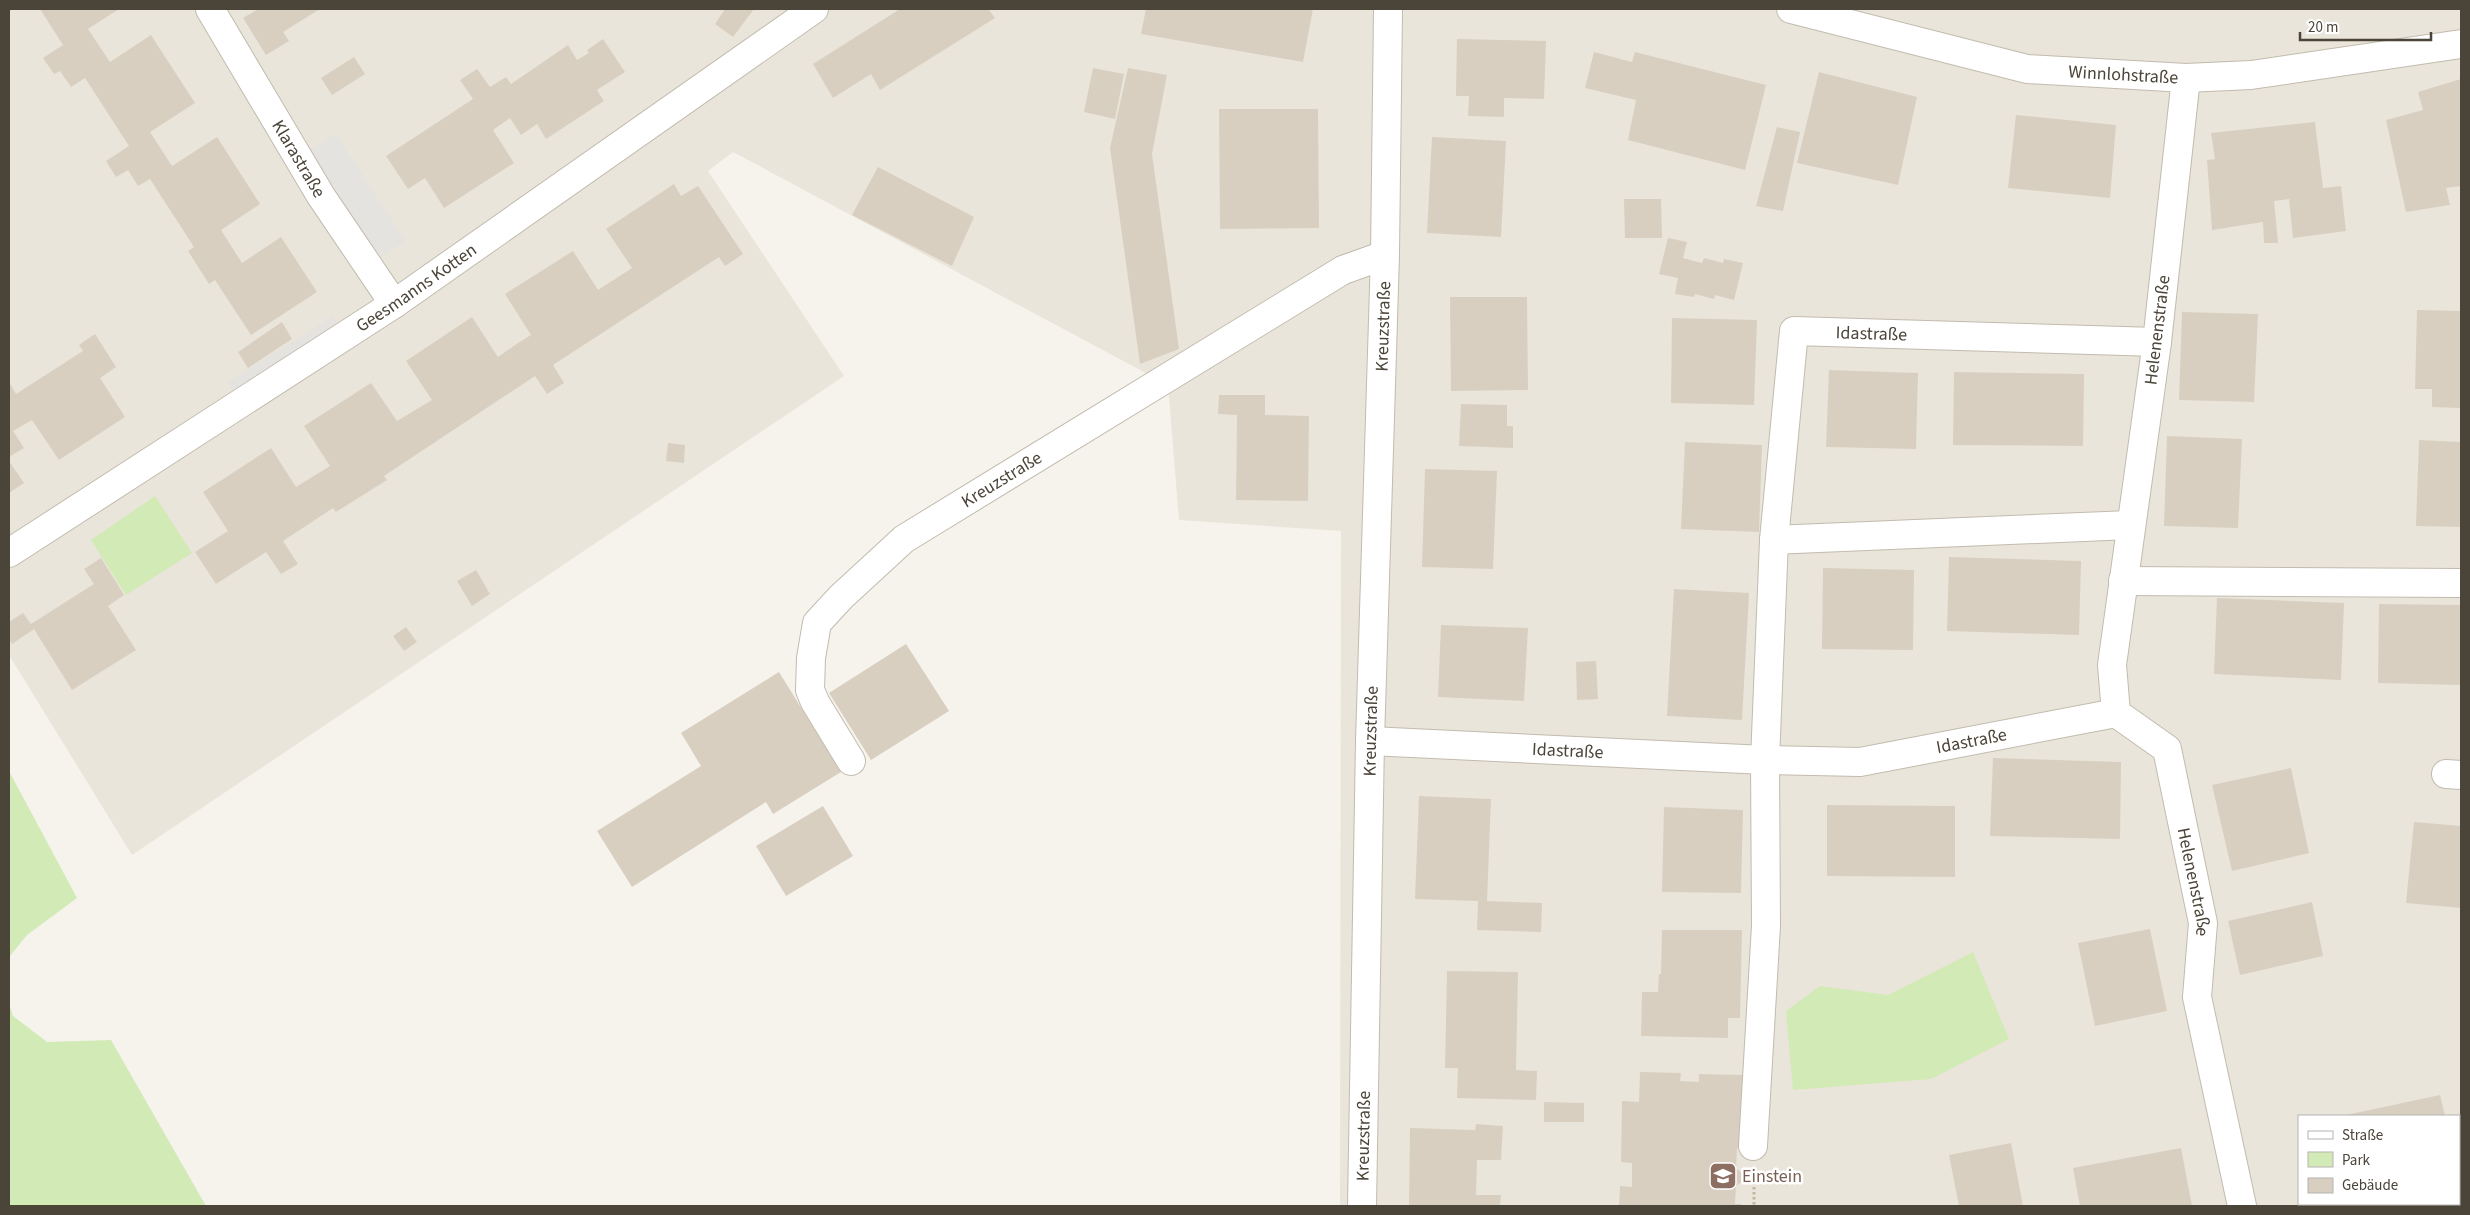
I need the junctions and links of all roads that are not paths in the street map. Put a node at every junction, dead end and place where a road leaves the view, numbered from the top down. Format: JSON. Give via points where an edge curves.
{"nodes":[{"id":1,"x":210,"y":9,"type":"edge"},
{"id":2,"x":814,"y":9,"type":"edge"},
{"id":3,"x":1388,"y":9,"type":"edge"},
{"id":4,"x":1791,"y":9,"type":"edge"},
{"id":5,"x":2461,"y":44,"type":"edge"},
{"id":6,"x":2186,"y":78,"type":"junction"},
{"id":7,"x":1385,"y":256,"type":"junction"},
{"id":8,"x":394,"y":304,"type":"junction"},
{"id":9,"x":2157,"y":342,"type":"junction"},
{"id":10,"x":2130,"y":525,"type":"junction"},
{"id":11,"x":1774,"y":540,"type":"junction"},
{"id":12,"x":9,"y":553,"type":"edge"},
{"id":13,"x":2123,"y":581,"type":"junction"},
{"id":14,"x":2461,"y":583,"type":"edge"},
{"id":15,"x":2116,"y":713,"type":"junction"},
{"id":16,"x":1370,"y":741,"type":"junction"},
{"id":17,"x":1765,"y":760,"type":"junction"},
{"id":18,"x":851,"y":761,"type":"dead end"},
{"id":19,"x":1753,"y":1146,"type":"dead end"},
{"id":20,"x":1362,"y":1206,"type":"edge"},
{"id":21,"x":2242,"y":1206,"type":"edge"}],
"edges":[{"from":1,"to":8,"type":"street","name":"Klarastraße","via":[[321,196]]},
{"from":2,"to":8,"type":"street","name":"Geesmanns Kotten"},
{"from":3,"to":7,"type":"street","name":"Kreuzstraße"},
{"from":4,"to":6,"type":"street","name":"Winnlohstraße","via":[[2027,69]]},
{"from":5,"to":6,"type":"street","name":"Winnlohstraße","via":[[2251,74]]},
{"from":6,"to":9,"type":"street","name":"Helenenstraße"},
{"from":7,"to":16,"type":"street","name":"Kreuzstraße"},
{"from":7,"to":18,"type":"street","name":"Kreuzstraße","via":[[1343,270],[904,539],[841,597],[817,623],[810,690]]},
{"from":8,"to":12,"type":"street","name":"Geesmanns Kotten"},
{"from":9,"to":10,"type":"street","name":"Helenenstraße"},
{"from":9,"to":11,"type":"street","name":"Idastraße","via":[[1794,331]]},
{"from":10,"to":11,"type":"street"},
{"from":10,"to":13,"type":"street","name":"Helenenstraße"},
{"from":11,"to":17,"type":"street","name":"Idastraße"},
{"from":13,"to":14,"type":"street"},
{"from":13,"to":15,"type":"street","name":"Helenenstraße","via":[[2112,665]]},
{"from":15,"to":17,"type":"street","name":"Idastraße","via":[[1860,762]]},
{"from":15,"to":21,"type":"street","name":"Helenenstraße","via":[[2167,749],[2203,923],[2197,997]]},
{"from":16,"to":17,"type":"street","name":"Idastraße"},
{"from":16,"to":20,"type":"street","name":"Kreuzstraße"},
{"from":17,"to":19,"type":"street","name":"Idastraße","via":[[1766,926]]}]}
